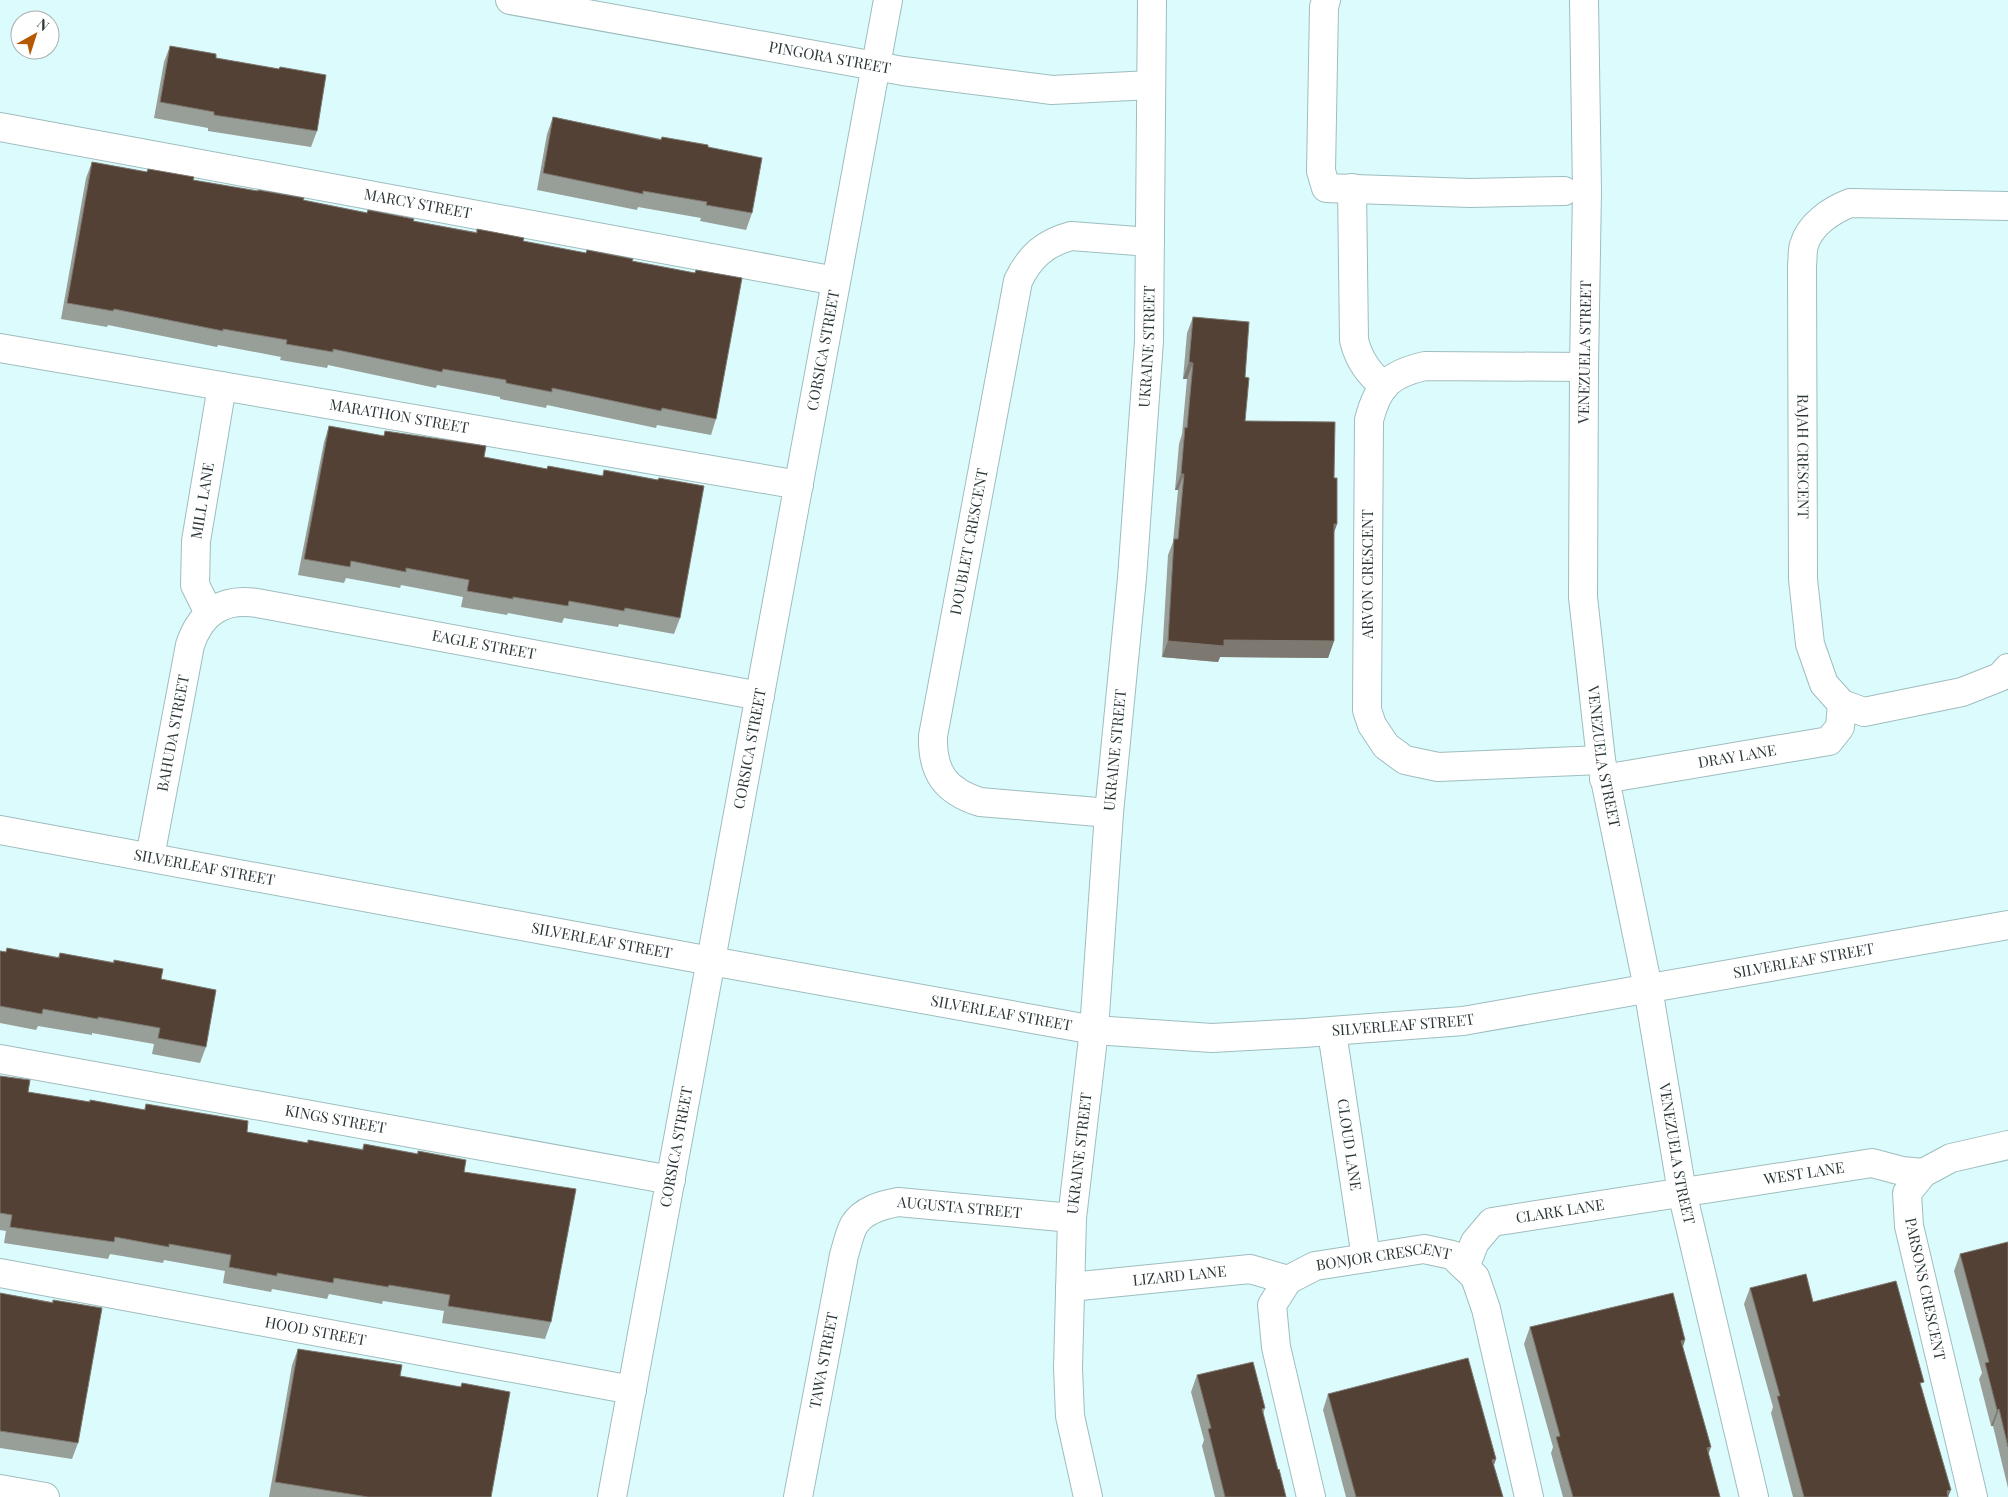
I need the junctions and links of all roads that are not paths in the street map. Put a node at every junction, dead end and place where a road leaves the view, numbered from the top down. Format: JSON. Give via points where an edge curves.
{"nodes":[{"id":1,"x":510,"y":0,"type":"edge"},
{"id":2,"x":888,"y":0,"type":"edge"},
{"id":3,"x":1152,"y":0,"type":"edge"},
{"id":4,"x":1326,"y":0,"type":"edge"},
{"id":5,"x":1584,"y":0,"type":"edge"},
{"id":6,"x":876,"y":67,"type":"junction"},
{"id":7,"x":1151,"y":85,"type":"junction"},
{"id":8,"x":0,"y":127,"type":"edge"},
{"id":9,"x":1352,"y":188,"type":"junction"},
{"id":10,"x":1564,"y":191,"type":"dead end"},
{"id":11,"x":2008,"y":206,"type":"edge"},
{"id":12,"x":1150,"y":242,"type":"junction"},
{"id":13,"x":836,"y":281,"type":"junction"},
{"id":14,"x":0,"y":348,"type":"edge"},
{"id":15,"x":1584,"y":366,"type":"junction"},
{"id":16,"x":222,"y":386,"type":"junction"},
{"id":17,"x":1384,"y":387,"type":"junction"},
{"id":18,"x":799,"y":485,"type":"junction"},
{"id":19,"x":209,"y":613,"type":"junction"},
{"id":20,"x":2008,"y":668,"type":"edge"},
{"id":21,"x":760,"y":696,"type":"junction"},
{"id":22,"x":1842,"y":704,"type":"junction"},
{"id":23,"x":1602,"y":770,"type":"junction"},
{"id":24,"x":1109,"y":813,"type":"junction"},
{"id":25,"x":0,"y":830,"type":"edge"},
{"id":26,"x":150,"y":857,"type":"junction"},
{"id":27,"x":2008,"y":924,"type":"edge"},
{"id":28,"x":711,"y":961,"type":"junction"},
{"id":29,"x":1648,"y":988,"type":"junction"},
{"id":30,"x":1094,"y":1030,"type":"junction"},
{"id":31,"x":1332,"y":1032,"type":"junction"},
{"id":32,"x":0,"y":1059,"type":"edge"},
{"id":33,"x":2008,"y":1145,"type":"edge"},
{"id":34,"x":1924,"y":1173,"type":"junction"},
{"id":35,"x":670,"y":1180,"type":"junction"},
{"id":36,"x":1682,"y":1192,"type":"junction"},
{"id":37,"x":1072,"y":1218,"type":"junction"},
{"id":38,"x":854,"y":1225,"type":"joint"},
{"id":39,"x":1366,"y":1258,"type":"junction"},
{"id":40,"x":1464,"y":1267,"type":"junction"},
{"id":41,"x":0,"y":1273,"type":"edge"},
{"id":42,"x":1288,"y":1280,"type":"junction"},
{"id":43,"x":1070,"y":1288,"type":"junction"},
{"id":44,"x":632,"y":1390,"type":"junction"},
{"id":45,"x":0,"y":1489,"type":"edge"},
{"id":46,"x":45,"y":1497,"type":"edge"},
{"id":47,"x":612,"y":1497,"type":"edge"},
{"id":48,"x":798,"y":1497,"type":"edge"},
{"id":49,"x":1088,"y":1497,"type":"edge"},
{"id":50,"x":1311,"y":1497,"type":"edge"},
{"id":51,"x":1529,"y":1497,"type":"edge"},
{"id":52,"x":1754,"y":1497,"type":"edge"},
{"id":53,"x":1973,"y":1497,"type":"edge"}],
"edges":[{"from":1,"to":6,"type":"street","name":"PINGORA STREET"},
{"from":2,"to":6,"type":"street","name":"CORSICA STREET"},
{"from":3,"to":7,"type":"street","name":"UKRAINE STREET"},
{"from":4,"to":9,"type":"street","via":[[1321,170],[1326,188]]},
{"from":5,"to":15,"type":"street","name":"VENEZUELA STREET","via":[[1587,191]]},
{"from":6,"to":7,"type":"street","name":"PINGORA STREET","via":[[1052,90]]},
{"from":6,"to":13,"type":"street","name":"CORSICA STREET"},
{"from":7,"to":12,"type":"street","name":"UKRAINE STREET"},
{"from":8,"to":13,"type":"street","name":"MARCY STREET"},
{"from":9,"to":10,"type":"street","via":[[1470,193]]},
{"from":9,"to":17,"type":"street","via":[[1354,340],[1368,372]]},
{"from":11,"to":22,"type":"street","name":"RAJAH CRESCENT","via":[[1850,203],[1833,210],[1816,225],[1804,245],[1803,579],[1810,644],[1824,684]]},
{"from":12,"to":24,"type":"street","name":"UKRAINE STREET","via":[[1144,417]]},
{"from":12,"to":24,"type":"street","name":"DOUBLET CRESCENT","via":[[1071,236],[1059,239],[1035,253],[1018,281],[932,736],[935,764],[941,777],[965,797],[980,802]]},
{"from":13,"to":18,"type":"street","name":"CORSICA STREET"},
{"from":14,"to":16,"type":"street","name":"MARATHON STREET"},
{"from":15,"to":17,"type":"street","name":"ARVON CRESCENT","via":[[1425,366],[1393,376]]},
{"from":15,"to":23,"type":"street","name":"VENEZUELA STREET","via":[[1584,597]]},
{"from":16,"to":18,"type":"street","name":"MARATHON STREET"},
{"from":16,"to":19,"type":"street","name":"MILL LANE","via":[[196,556],[195,585]]},
{"from":17,"to":23,"type":"street","name":"ARVON CRESCENT","via":[[1374,400],[1369,420],[1367,710],[1372,725],[1386,746],[1405,760],[1438,767]]},
{"from":18,"to":21,"type":"street","name":"CORSICA STREET"},
{"from":19,"to":21,"type":"street","name":"EAGLE STREET","via":[[232,602],[245,602]]},
{"from":19,"to":26,"type":"street","name":"BAHUDA STREET","via":[[200,622],[190,645]]},
{"from":20,"to":22,"type":"street","name":"RAJAH CRESCENT","via":[[2000,677],[1962,692],[1864,712]]},
{"from":21,"to":28,"type":"street","name":"CORSICA STREET"},
{"from":22,"to":23,"type":"street","name":"DRAY LANE","via":[[1840,727],[1829,741]]},
{"from":23,"to":29,"type":"street","name":"VENEZUELA STREET"},
{"from":24,"to":30,"type":"street","name":"UKRAINE STREET"},
{"from":25,"to":26,"type":"street","name":"SILVERLEAF STREET"},
{"from":26,"to":28,"type":"street","name":"SILVERLEAF STREET"},
{"from":27,"to":29,"type":"street","name":"SILVERLEAF STREET"},
{"from":28,"to":30,"type":"street","name":"SILVERLEAF STREET"},
{"from":28,"to":35,"type":"street","name":"CORSICA STREET"},
{"from":29,"to":31,"type":"street","name":"SILVERLEAF STREET","via":[[1463,1020]]},
{"from":29,"to":36,"type":"street","name":"VENEZUELA STREET"},
{"from":30,"to":31,"type":"street","name":"SILVERLEAF STREET","via":[[1212,1038]]},
{"from":30,"to":37,"type":"street","name":"UKRAINE STREET"},
{"from":31,"to":39,"type":"street","name":"CLOUD LANE"},
{"from":32,"to":35,"type":"street","name":"KINGS STREET"},
{"from":33,"to":34,"type":"street","name":"PARSONS CRESCENT","via":[[1951,1158]]},
{"from":34,"to":36,"type":"street","name":"WEST LANE","via":[[1872,1163]]},
{"from":34,"to":53,"type":"street","name":"PARSONS CRESCENT","via":[[1907,1193],[1909,1226]]},
{"from":35,"to":44,"type":"street","name":"CORSICA STREET"},
{"from":36,"to":40,"type":"street","name":"CLARK LANE","via":[[1492,1222],[1475,1242]]},
{"from":36,"to":52,"type":"street","name":"VENEZUELA STREET"},
{"from":37,"to":38,"type":"street","name":"AUGUSTA STREET","via":[[898,1202],[879,1206]]},
{"from":37,"to":43,"type":"street","name":"UKRAINE STREET"},
{"from":38,"to":48,"type":"street","name":"TAWA STREET","via":[[844,1255]]},
{"from":39,"to":40,"type":"street","name":"BONJOR CRESCENT","via":[[1424,1249],[1452,1255]]},
{"from":39,"to":42,"type":"street","name":"BONJOR CRESCENT","via":[[1315,1266]]},
{"from":40,"to":51,"type":"street","name":"BONJOR CRESCENT","via":[[1475,1277],[1486,1309]]},
{"from":41,"to":44,"type":"street","name":"HOOD STREET"},
{"from":42,"to":43,"type":"street","name":"LIZARD LANE","via":[[1250,1269]]},
{"from":42,"to":50,"type":"street","name":"BONJOR CRESCENT","via":[[1272,1305],[1276,1347]]},
{"from":43,"to":49,"type":"street","name":"UKRAINE STREET","via":[[1070,1416]]},
{"from":44,"to":47,"type":"street","name":"CORSICA STREET"},
{"from":45,"to":46,"type":"street"}]}
